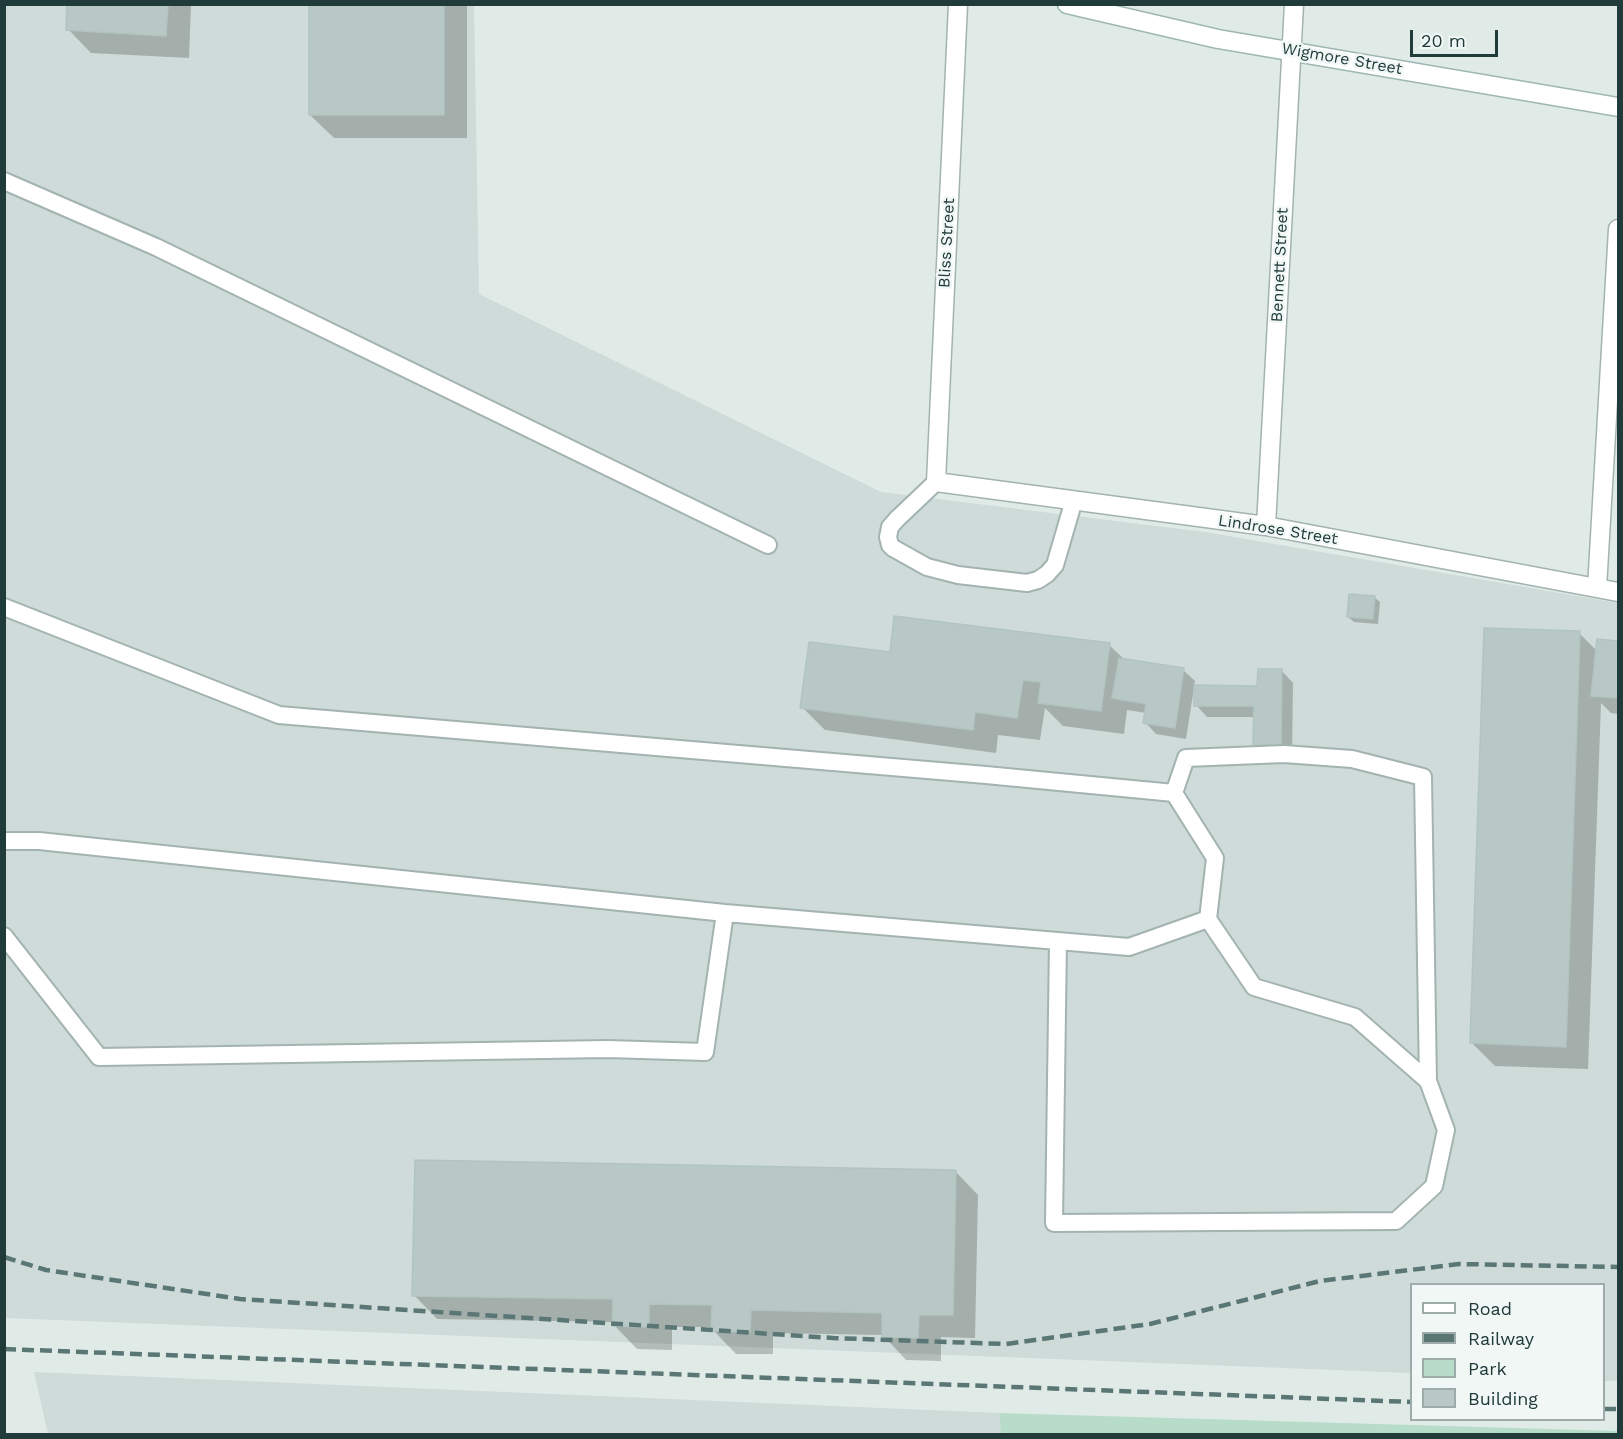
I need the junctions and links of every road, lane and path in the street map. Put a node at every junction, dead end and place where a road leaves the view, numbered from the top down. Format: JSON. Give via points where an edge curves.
{"nodes":[{"id":1,"x":958,"y":4,"type":"edge"},
{"id":2,"x":1067,"y":4,"type":"edge"},
{"id":3,"x":1294,"y":4,"type":"edge"},
{"id":4,"x":1292,"y":51,"type":"junction"},
{"id":5,"x":1618,"y":107,"type":"edge"},
{"id":6,"x":4,"y":181,"type":"edge"},
{"id":7,"x":1618,"y":229,"type":"edge"},
{"id":8,"x":936,"y":482,"type":"junction"},
{"id":9,"x":1074,"y":500,"type":"junction"},
{"id":10,"x":1266,"y":526,"type":"junction"},
{"id":11,"x":768,"y":545,"type":"dead end"},
{"id":12,"x":1597,"y":588,"type":"junction"},
{"id":13,"x":1618,"y":592,"type":"edge"},
{"id":14,"x":4,"y":607,"type":"edge"},
{"id":15,"x":1174,"y":793,"type":"junction"},
{"id":16,"x":4,"y":841,"type":"edge"},
{"id":17,"x":725,"y":913,"type":"junction"},
{"id":18,"x":1208,"y":919,"type":"junction"},
{"id":19,"x":4,"y":936,"type":"edge"},
{"id":20,"x":1058,"y":941,"type":"junction"},
{"id":21,"x":1428,"y":1081,"type":"junction"}],
"edges":[{"from":1,"to":8,"type":"street","name":"Bliss Street"},
{"from":2,"to":4,"type":"street","name":"Wigmore Street","via":[[1218,39]]},
{"from":3,"to":4,"type":"street","name":"Bennett Street"},
{"from":4,"to":5,"type":"street","name":"Wigmore Street"},
{"from":4,"to":10,"type":"street","name":"Bennett Street"},
{"from":6,"to":11,"type":"lane","via":[[167,252]]},
{"from":7,"to":12,"type":"street"},
{"from":8,"to":9,"type":"street","name":"Lindrose Street"},
{"from":8,"to":9,"type":"lane","via":[[890,527],[888,537],[893,548],[927,567],[958,575],[1027,583],[1038,580],[1055,565]]},
{"from":9,"to":10,"type":"street","name":"Lindrose Street"},
{"from":10,"to":12,"type":"street","name":"Lindrose Street"},
{"from":12,"to":13,"type":"street","name":"Lindrose Street"},
{"from":14,"to":15,"type":"lane","via":[[279,715]]},
{"from":15,"to":18,"type":"lane","via":[[1215,858]]},
{"from":15,"to":21,"type":"lane","via":[[1186,759],[1284,754],[1352,759],[1422,777]]},
{"from":16,"to":17,"type":"lane","via":[[39,841]]},
{"from":17,"to":19,"type":"lane","via":[[705,1052],[608,1049],[99,1057]]},
{"from":17,"to":20,"type":"lane"},
{"from":18,"to":20,"type":"lane","via":[[1129,947]]},
{"from":18,"to":21,"type":"lane","via":[[1254,987],[1355,1017]]},
{"from":20,"to":21,"type":"lane","via":[[1054,1223],[1396,1221],[1434,1186],[1446,1130]]}]}
